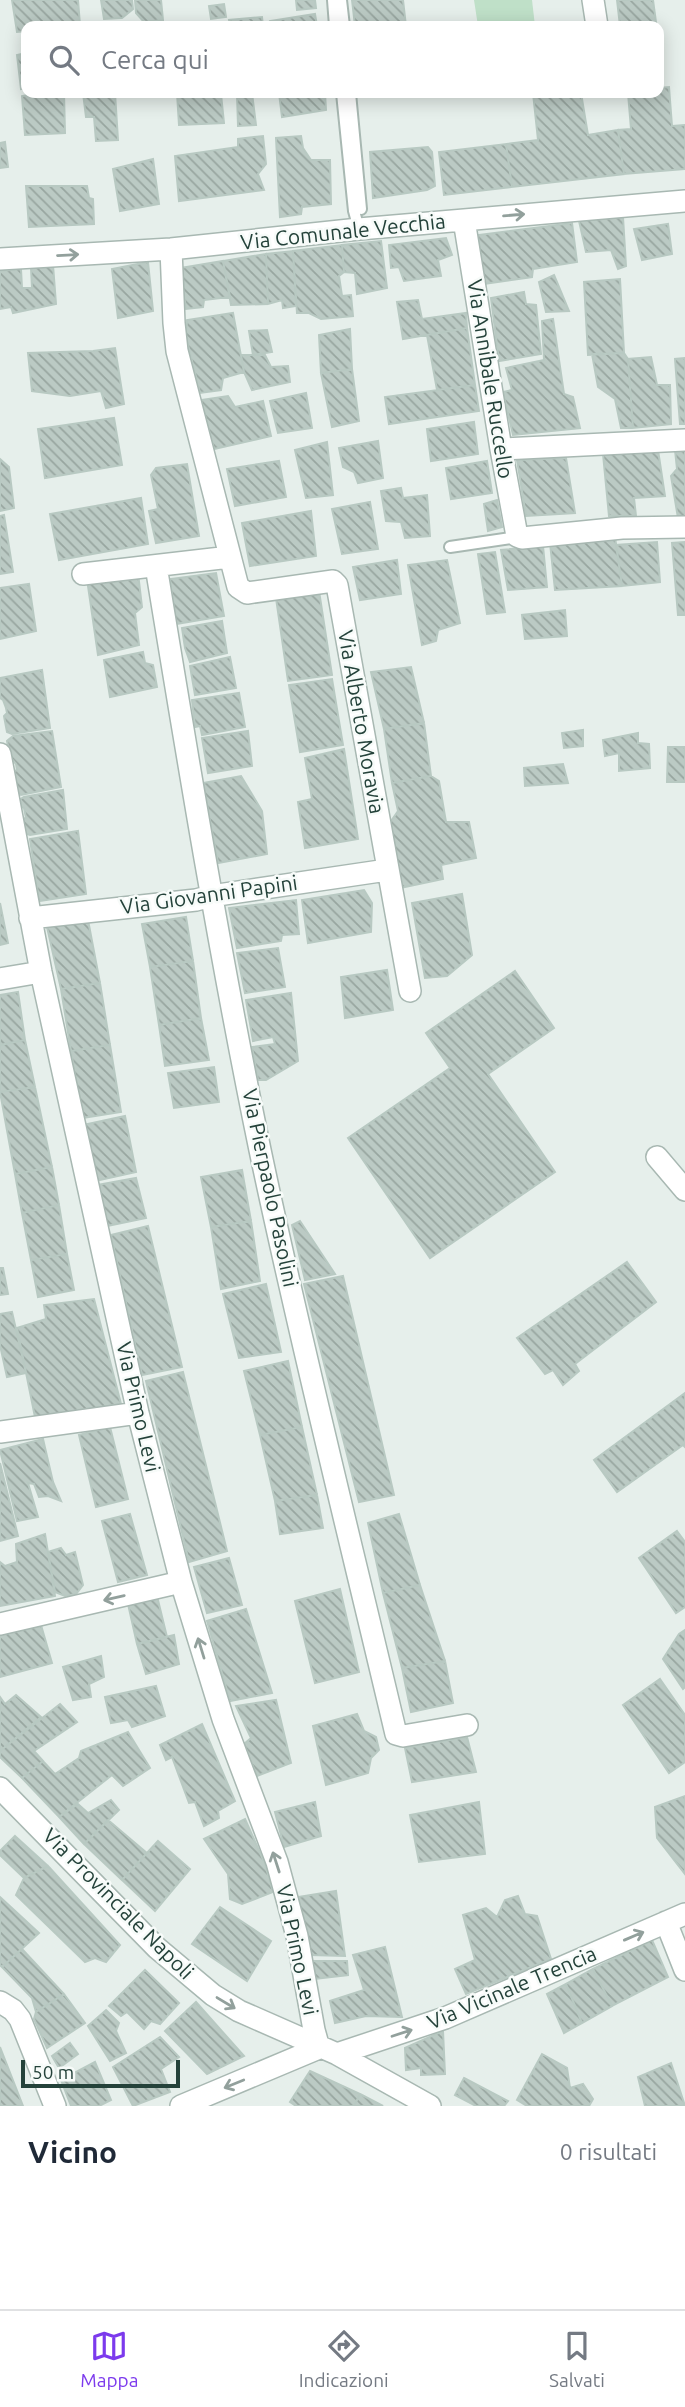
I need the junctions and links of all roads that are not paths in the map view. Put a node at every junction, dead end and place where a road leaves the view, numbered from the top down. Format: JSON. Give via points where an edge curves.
{"nodes":[{"id":1,"x":333,"y":0,"type":"edge"},
{"id":2,"x":341,"y":0,"type":"edge"},
{"id":3,"x":593,"y":0,"type":"edge"},
{"id":4,"x":335,"y":21,"type":"edge"},
{"id":5,"x":343,"y":21,"type":"edge"},
{"id":6,"x":596,"y":21,"type":"edge"},
{"id":7,"x":343,"y":98,"type":"edge"},
{"id":8,"x":350,"y":98,"type":"edge"},
{"id":9,"x":685,"y":201,"type":"edge"},
{"id":10,"x":464,"y":220,"type":"junction"},
{"id":11,"x":359,"y":229,"type":"junction"},
{"id":12,"x":171,"y":249,"type":"junction"},
{"id":13,"x":0,"y":259,"type":"edge"},
{"id":14,"x":685,"y":440,"type":"edge"},
{"id":15,"x":501,"y":449,"type":"junction"},
{"id":16,"x":685,"y":527,"type":"edge"},
{"id":17,"x":519,"y":537,"type":"junction"},
{"id":18,"x":450,"y":547,"type":"dead end"},
{"id":19,"x":230,"y":557,"type":"junction"},
{"id":20,"x":156,"y":566,"type":"junction"},
{"id":21,"x":83,"y":574,"type":"dead end"},
{"id":22,"x":0,"y":754,"type":"edge"},
{"id":23,"x":387,"y":870,"type":"junction"},
{"id":24,"x":211,"y":896,"type":"junction"},
{"id":25,"x":30,"y":918,"type":"junction"},
{"id":26,"x":41,"y":972,"type":"junction"},
{"id":27,"x":0,"y":979,"type":"edge"},
{"id":28,"x":410,"y":991,"type":"dead end"},
{"id":29,"x":657,"y":1157,"type":"dead end"},
{"id":30,"x":685,"y":1190,"type":"edge"},
{"id":31,"x":138,"y":1413,"type":"junction"},
{"id":32,"x":0,"y":1432,"type":"edge"},
{"id":33,"x":181,"y":1582,"type":"junction"},
{"id":34,"x":0,"y":1624,"type":"edge"},
{"id":35,"x":467,"y":1726,"type":"dead end"},
{"id":36,"x":0,"y":1788,"type":"edge"},
{"id":37,"x":676,"y":1918,"type":"edge"},
{"id":38,"x":685,"y":1970,"type":"edge"},
{"id":39,"x":0,"y":2002,"type":"edge"},
{"id":40,"x":328,"y":2051,"type":"junction"},
{"id":41,"x":55,"y":2106,"type":"edge"},
{"id":42,"x":181,"y":2106,"type":"edge"},
{"id":43,"x":430,"y":2106,"type":"edge"}],
"edges":[{"from":1,"to":4,"type":"lane"},
{"from":2,"to":5,"type":"lane"},
{"from":3,"to":6,"type":"street"},
{"from":7,"to":11,"type":"lane"},
{"from":8,"to":11,"type":"lane"},
{"from":10,"to":9,"type":"street","name":"Via Comunale Vecchia","one_way":true},
{"from":10,"to":11,"type":"street","name":"Via Comunale Vecchia"},
{"from":10,"to":15,"type":"street","name":"Via Annibale Ruccello"},
{"from":11,"to":12,"type":"street","name":"Via Comunale Vecchia"},
{"from":13,"to":12,"type":"street","name":"Via Comunale Vecchia","one_way":true},
{"from":12,"to":19,"type":"street","name":"Via Alberto Moravia","via":[[177,351]]},
{"from":14,"to":15,"type":"street"},
{"from":15,"to":17,"type":"street","name":"Via Annibale Ruccello"},
{"from":16,"to":17,"type":"street"},
{"from":17,"to":18,"type":"lane"},
{"from":19,"to":20,"type":"street"},
{"from":19,"to":23,"type":"street","name":"Via Alberto Moravia","via":[[236,584],[243,592],[336,584]]},
{"from":20,"to":21,"type":"street"},
{"from":20,"to":24,"type":"street","name":"Via Pierpaolo Pasolini"},
{"from":22,"to":25,"type":"street","name":"Via Primo Levi"},
{"from":23,"to":24,"type":"street","name":"Via Giovanni Papini"},
{"from":23,"to":28,"type":"street","name":"Via Alberto Moravia"},
{"from":24,"to":25,"type":"street","name":"Via Giovanni Papini"},
{"from":24,"to":35,"type":"street","name":"Via Pierpaolo Pasolini","via":[[284,1259],[396,1734]]},
{"from":25,"to":26,"type":"street","name":"Via Primo Levi"},
{"from":26,"to":27,"type":"street"},
{"from":26,"to":31,"type":"street","name":"Via Primo Levi"},
{"from":29,"to":30,"type":"street"},
{"from":31,"to":32,"type":"street"},
{"from":31,"to":33,"type":"street","name":"Via Primo Levi"},
{"from":33,"to":34,"type":"street","one_way":true},
{"from":40,"to":33,"type":"street","name":"Via Primo Levi","one_way":true,"via":[[314,2030],[297,1936],[277,1863],[223,1719]]},
{"from":36,"to":40,"type":"street","name":"Via Provinciale Napoli","one_way":true,"via":[[186,1974],[239,2011]]},
{"from":37,"to":38,"type":"street"},
{"from":40,"to":37,"type":"street","name":"Via Vicinale Trencia","one_way":true,"via":[[445,2018]]},
{"from":39,"to":41,"type":"street","via":[[20,2019]]},
{"from":40,"to":42,"type":"street","name":"Via Vicinale Trencia","one_way":true},
{"from":40,"to":43,"type":"street","name":"Via Provinciale Napoli"}]}
